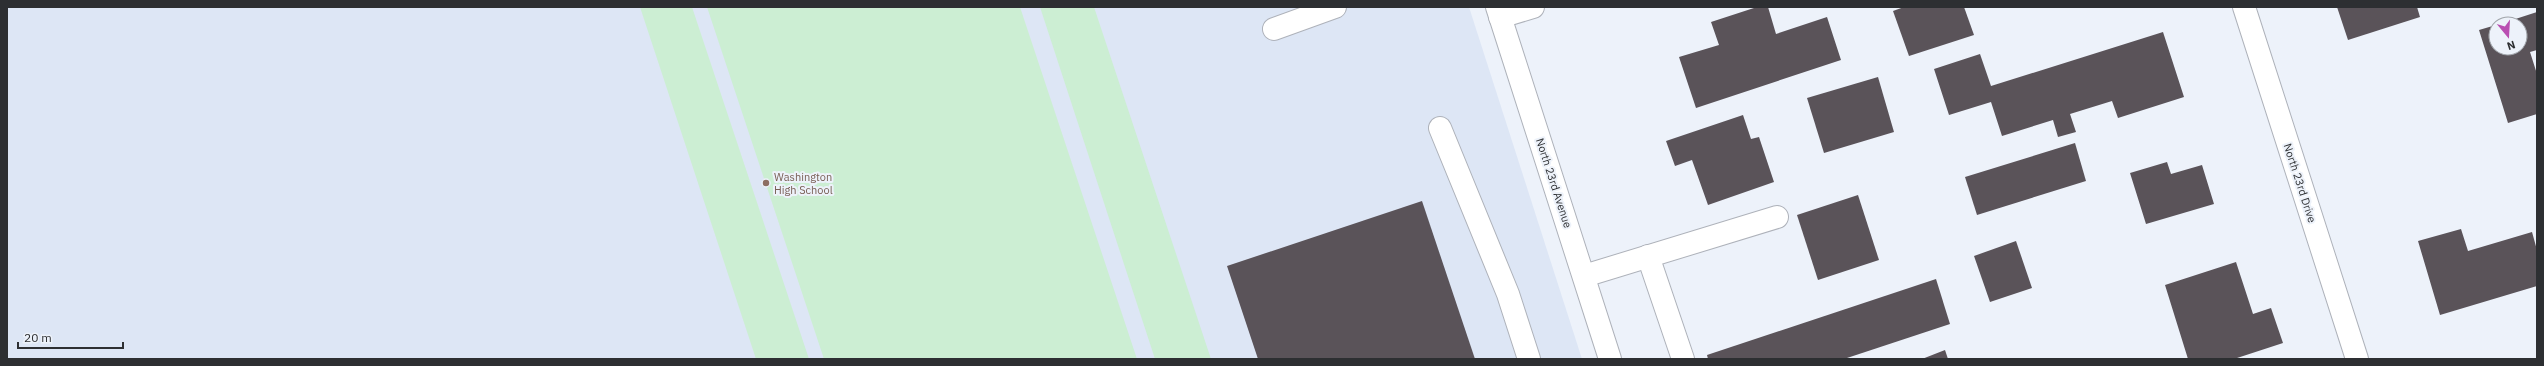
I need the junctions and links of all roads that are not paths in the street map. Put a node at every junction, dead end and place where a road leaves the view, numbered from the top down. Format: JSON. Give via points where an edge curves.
{"nodes":[{"id":1,"x":1335,"y":7,"type":"edge"},
{"id":2,"x":1533,"y":7,"type":"edge"},
{"id":3,"x":2244,"y":7,"type":"edge"},
{"id":4,"x":1499,"y":12,"type":"edge"},
{"id":5,"x":1274,"y":29,"type":"dead end"},
{"id":6,"x":1440,"y":128,"type":"dead end"},
{"id":7,"x":1776,"y":217,"type":"dead end"},
{"id":8,"x":1648,"y":256,"type":"junction"},
{"id":9,"x":1584,"y":276,"type":"junction"},
{"id":10,"x":1529,"y":359,"type":"edge"},
{"id":11,"x":1610,"y":359,"type":"edge"},
{"id":12,"x":1683,"y":359,"type":"edge"},
{"id":13,"x":2357,"y":359,"type":"edge"}],
"edges":[{"from":1,"to":5,"type":"street"},
{"from":2,"to":4,"type":"street"},
{"from":3,"to":13,"type":"street","name":"North 23rd Drive"},
{"from":4,"to":9,"type":"street","name":"North 23rd Avenue"},
{"from":6,"to":10,"type":"street","via":[[1508,294]]},
{"from":7,"to":8,"type":"street"},
{"from":8,"to":9,"type":"street"},
{"from":8,"to":12,"type":"street"},
{"from":9,"to":11,"type":"street","name":"North 23rd Avenue"}]}
